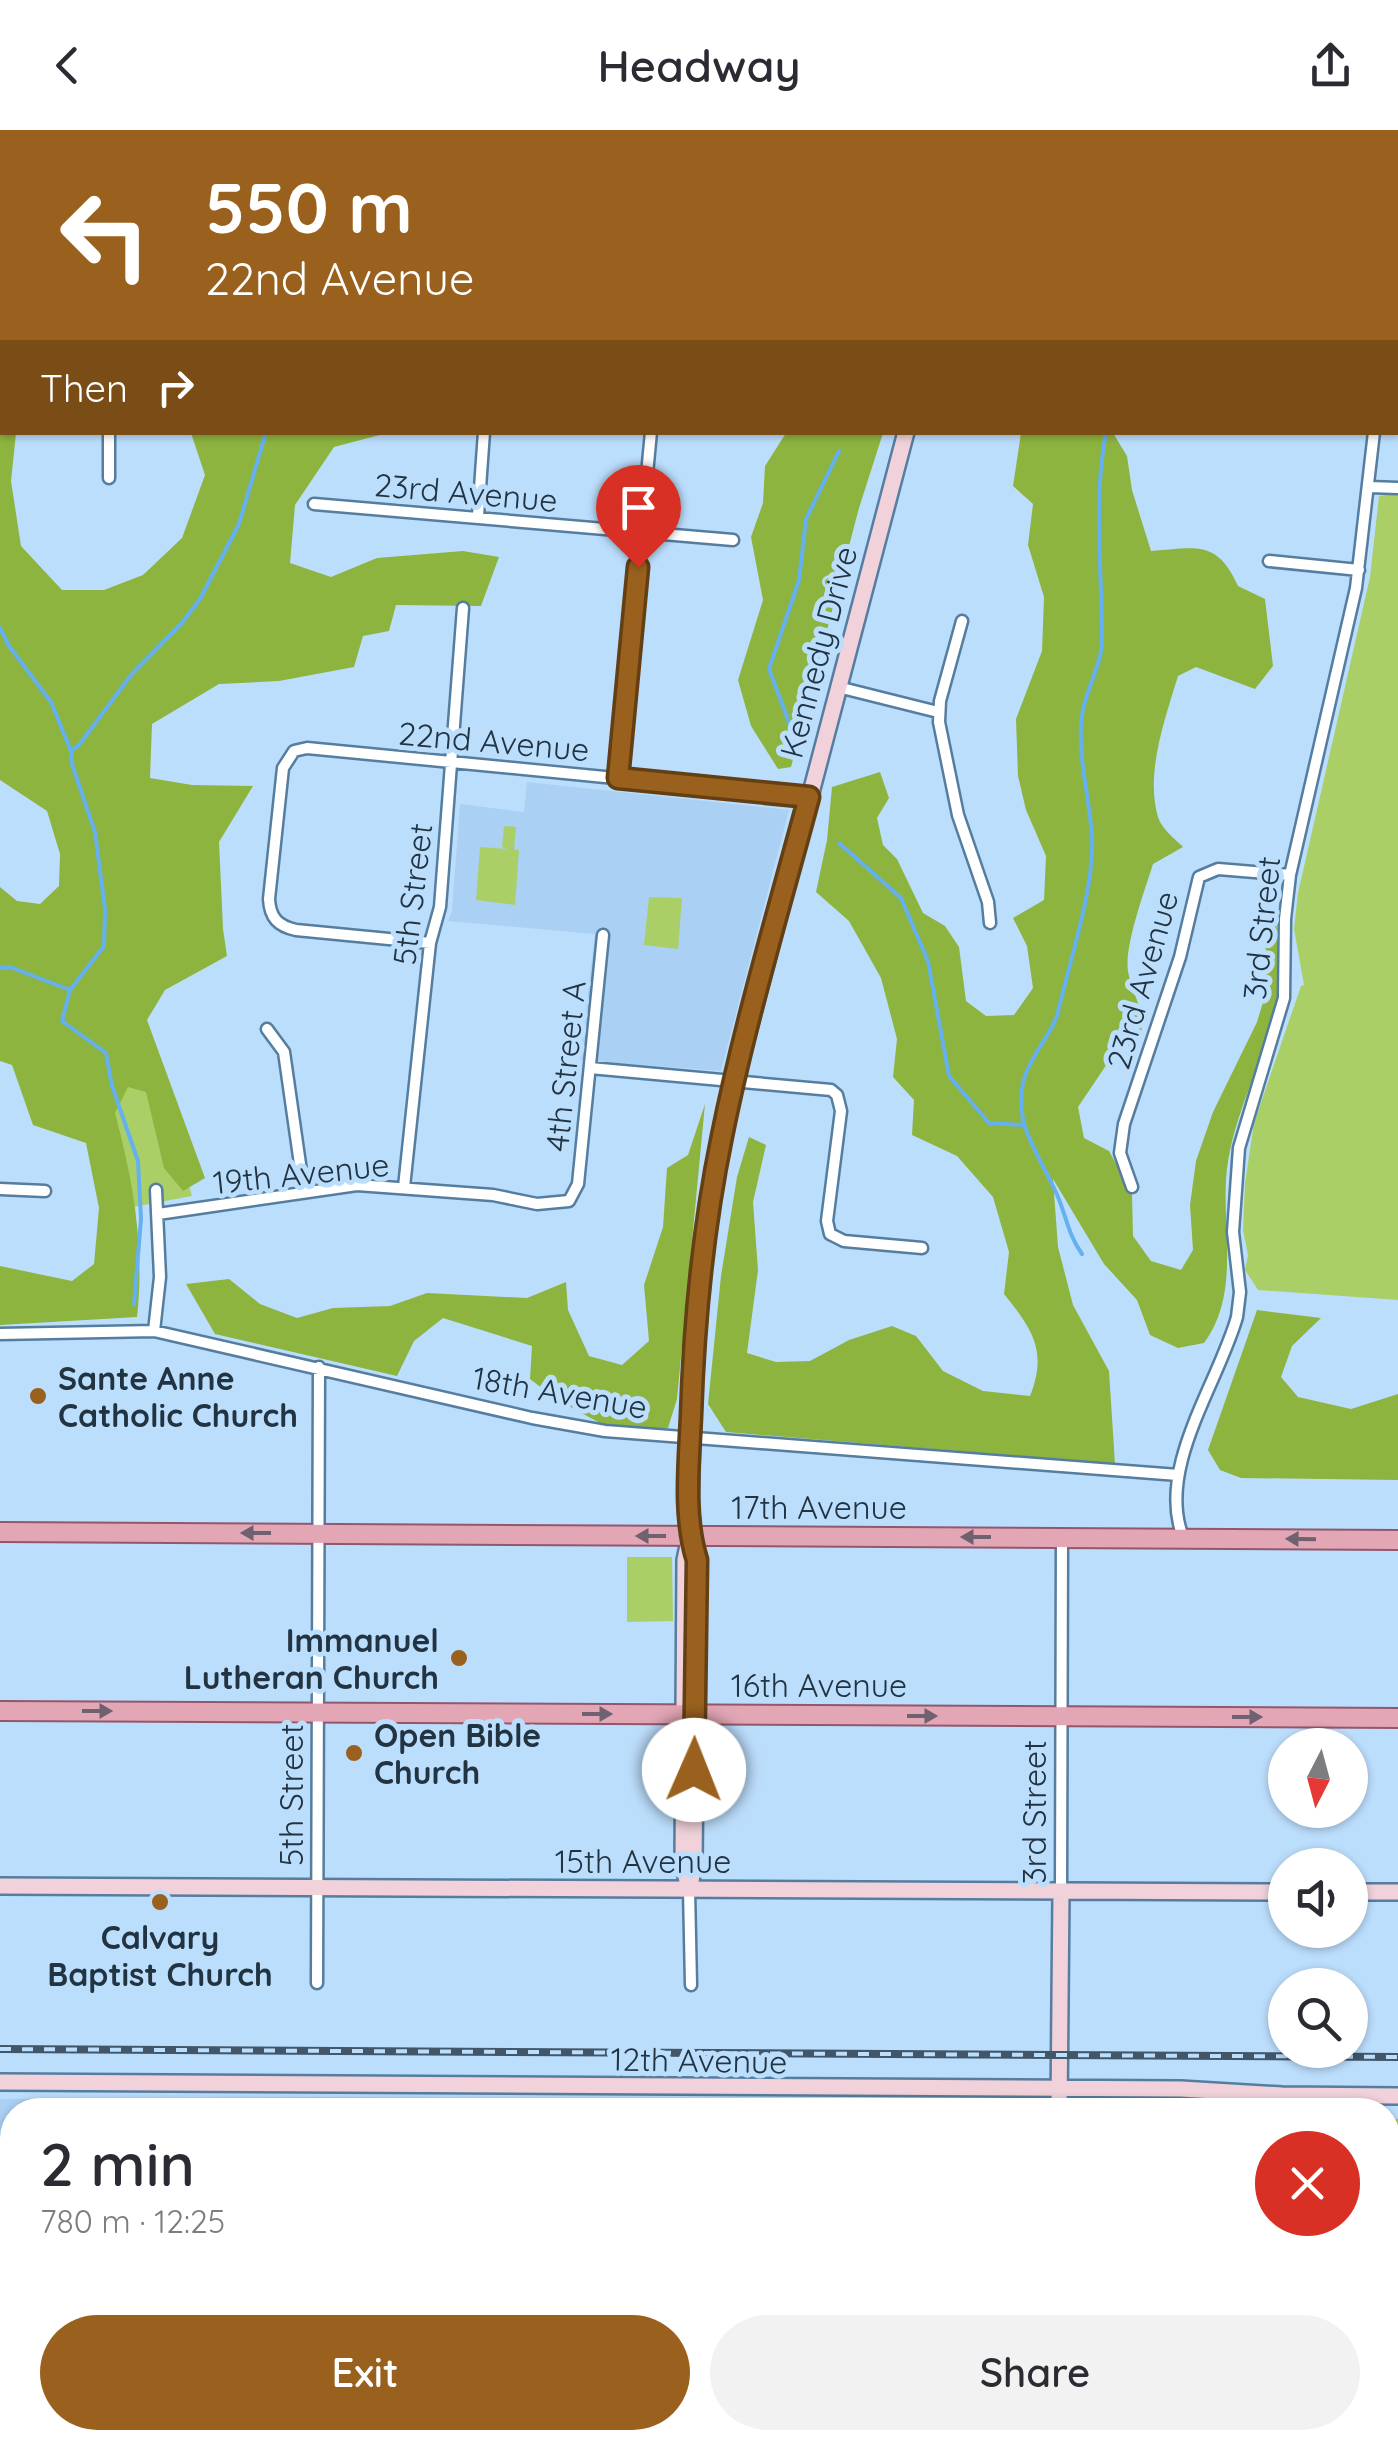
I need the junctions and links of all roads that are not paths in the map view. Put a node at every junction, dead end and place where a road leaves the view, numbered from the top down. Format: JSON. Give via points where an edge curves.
{"nodes":[{"id":1,"x":110,"y":435,"type":"edge"},
{"id":2,"x":484,"y":435,"type":"edge"},
{"id":3,"x":651,"y":435,"type":"edge"},
{"id":4,"x":905,"y":435,"type":"edge"},
{"id":5,"x":1374,"y":435,"type":"edge"},
{"id":6,"x":109,"y":478,"type":"dead end"},
{"id":7,"x":1369,"y":487,"type":"junction"},
{"id":8,"x":1398,"y":488,"type":"edge"},
{"id":9,"x":314,"y":504,"type":"dead end"},
{"id":10,"x":478,"y":516,"type":"junction"},
{"id":11,"x":641,"y":532,"type":"junction"},
{"id":12,"x":733,"y":540,"type":"dead end"},
{"id":13,"x":1269,"y":560,"type":"dead end"},
{"id":14,"x":1359,"y":570,"type":"junction"},
{"id":15,"x":463,"y":608,"type":"dead end"},
{"id":16,"x":962,"y":620,"type":"dead end"},
{"id":17,"x":838,"y":686,"type":"junction"},
{"id":18,"x":938,"y":712,"type":"junction"},
{"id":19,"x":452,"y":762,"type":"junction"},
{"id":20,"x":618,"y":778,"type":"junction"},
{"id":21,"x":809,"y":797,"type":"junction"},
{"id":22,"x":1290,"y":875,"type":"junction"},
{"id":23,"x":990,"y":923,"type":"dead end"},
{"id":24,"x":604,"y":935,"type":"dead end"},
{"id":25,"x":430,"y":943,"type":"junction"},
{"id":26,"x":267,"y":1029,"type":"dead end"},
{"id":27,"x":590,"y":1068,"type":"junction"},
{"id":28,"x":735,"y":1081,"type":"junction"},
{"id":29,"x":404,"y":1187,"type":"junction"},
{"id":30,"x":1132,"y":1187,"type":"dead end"},
{"id":31,"x":0,"y":1189,"type":"edge"},
{"id":32,"x":156,"y":1190,"type":"dead end"},
{"id":33,"x":46,"y":1191,"type":"dead end"},
{"id":34,"x":304,"y":1192,"type":"junction"},
{"id":35,"x":569,"y":1201,"type":"joint"},
{"id":36,"x":158,"y":1214,"type":"junction"},
{"id":37,"x":922,"y":1248,"type":"dead end"},
{"id":38,"x":154,"y":1331,"type":"junction"},
{"id":39,"x":0,"y":1334,"type":"edge"},
{"id":40,"x":319,"y":1367,"type":"junction"},
{"id":41,"x":690,"y":1437,"type":"junction"},
{"id":42,"x":1178,"y":1475,"type":"junction"},
{"id":43,"x":0,"y":1532,"type":"edge"},
{"id":44,"x":317,"y":1533,"type":"junction"},
{"id":45,"x":690,"y":1536,"type":"junction"},
{"id":46,"x":1062,"y":1537,"type":"junction"},
{"id":47,"x":1183,"y":1538,"type":"junction"},
{"id":48,"x":1398,"y":1540,"type":"edge"},
{"id":49,"x":0,"y":1711,"type":"edge"},
{"id":50,"x":316,"y":1712,"type":"junction"},
{"id":51,"x":689,"y":1715,"type":"junction"},
{"id":52,"x":1062,"y":1717,"type":"junction"},
{"id":53,"x":1398,"y":1718,"type":"edge"},
{"id":54,"x":0,"y":1886,"type":"edge"},
{"id":55,"x":316,"y":1886,"type":"junction"},
{"id":56,"x":689,"y":1889,"type":"junction"},
{"id":57,"x":1062,"y":1891,"type":"junction"},
{"id":58,"x":1268,"y":1892,"type":"edge"},
{"id":59,"x":1368,"y":1892,"type":"edge"},
{"id":60,"x":1398,"y":1892,"type":"edge"},
{"id":61,"x":317,"y":1984,"type":"dead end"},
{"id":62,"x":691,"y":1984,"type":"dead end"},
{"id":63,"x":0,"y":2082,"type":"edge"},
{"id":64,"x":1059,"y":2088,"type":"junction"},
{"id":65,"x":1398,"y":2096,"type":"edge"},
{"id":66,"x":1059,"y":2098,"type":"edge"}],
"edges":[{"from":1,"to":6,"type":"street"},
{"from":2,"to":10,"type":"street"},
{"from":3,"to":11,"type":"street"},
{"from":4,"to":17,"type":"street","name":"Kennedy Drive"},
{"from":5,"to":7,"type":"street","name":"3rd Street"},
{"from":7,"to":8,"type":"street"},
{"from":7,"to":14,"type":"street","name":"3rd Street"},
{"from":9,"to":10,"type":"street","name":"23rd Avenue"},
{"from":10,"to":11,"type":"street","name":"23rd Avenue"},
{"from":11,"to":12,"type":"street","name":"23rd Avenue"},
{"from":11,"to":20,"type":"street"},
{"from":13,"to":14,"type":"street"},
{"from":14,"to":22,"type":"street","name":"3rd Street"},
{"from":15,"to":19,"type":"street","name":"5th Street"},
{"from":16,"to":18,"type":"street"},
{"from":17,"to":18,"type":"street"},
{"from":17,"to":21,"type":"street","name":"Kennedy Drive"},
{"from":18,"to":23,"type":"street","via":[[958,815]]},
{"from":19,"to":20,"type":"street","name":"22nd Avenue"},
{"from":19,"to":25,"type":"street","name":"5th Street","via":[[440,907]]},
{"from":19,"to":25,"type":"street","name":"22nd Avenue","via":[[308,748],[294,751],[283,768],[269,899],[277,923]]},
{"from":20,"to":21,"type":"street","name":"22nd Avenue"},
{"from":21,"to":28,"type":"street","name":"Kennedy Drive"},
{"from":22,"to":30,"type":"street","name":"23rd Avenue","via":[[1218,869],[1199,877],[1124,1124],[1120,1154]]},
{"from":22,"to":42,"type":"street","name":"3rd Street","via":[[1284,998],[1239,1148],[1233,1232],[1238,1317]]},
{"from":24,"to":27,"type":"street","name":"4th Street A"},
{"from":25,"to":29,"type":"street","name":"5th Street"},
{"from":26,"to":34,"type":"street","via":[[284,1052]]},
{"from":27,"to":28,"type":"street"},
{"from":27,"to":35,"type":"street","name":"4th Street A","via":[[578,1184]]},
{"from":28,"to":37,"type":"street","via":[[837,1095],[830,1234]]},
{"from":28,"to":41,"type":"street","name":"Kennedy Drive","via":[[704,1244]]},
{"from":29,"to":34,"type":"street","name":"19th Avenue"},
{"from":29,"to":35,"type":"street","name":"19th Avenue","via":[[537,1204]]},
{"from":31,"to":33,"type":"street"},
{"from":32,"to":36,"type":"street"},
{"from":34,"to":36,"type":"street","name":"19th Avenue"},
{"from":36,"to":38,"type":"street"},
{"from":38,"to":39,"type":"street","name":"18th Avenue"},
{"from":38,"to":40,"type":"street","name":"18th Avenue"},
{"from":40,"to":41,"type":"street","name":"18th Avenue","via":[[532,1418]]},
{"from":40,"to":44,"type":"street","name":"5th Street"},
{"from":41,"to":42,"type":"street","name":"18th Avenue"},
{"from":41,"to":45,"type":"street","name":"Kennedy Drive"},
{"from":42,"to":47,"type":"street","name":"3rd Street","via":[[1175,1508]]},
{"from":44,"to":43,"type":"main road","name":"17th Avenue","one_way":true},
{"from":45,"to":44,"type":"main road","name":"17th Avenue","one_way":true},
{"from":44,"to":50,"type":"street","name":"5th Street"},
{"from":46,"to":45,"type":"main road","name":"17th Avenue","one_way":true},
{"from":45,"to":51,"type":"street","name":"Kennedy Drive","via":[[697,1560]]},
{"from":46,"to":47,"type":"main road","name":"17th Avenue"},
{"from":46,"to":52,"type":"street","name":"3rd Street"},
{"from":48,"to":47,"type":"main road","name":"17th Avenue","one_way":true},
{"from":49,"to":50,"type":"main road","name":"16th Avenue","one_way":true},
{"from":50,"to":51,"type":"main road","name":"16th Avenue","one_way":true},
{"from":50,"to":55,"type":"street","name":"5th Street"},
{"from":51,"to":52,"type":"main road","name":"16th Avenue","one_way":true},
{"from":51,"to":56,"type":"street","name":"Kennedy Drive","via":[[683,1864]]},
{"from":52,"to":53,"type":"main road","name":"16th Avenue","one_way":true},
{"from":52,"to":57,"type":"street","name":"3rd Street"},
{"from":54,"to":55,"type":"street","name":"15th Avenue"},
{"from":55,"to":56,"type":"street","name":"15th Avenue"},
{"from":55,"to":61,"type":"street","name":"5th Street"},
{"from":56,"to":57,"type":"street","name":"15th Avenue"},
{"from":56,"to":62,"type":"street","name":"Kennedy Drive"},
{"from":57,"to":58,"type":"street","name":"15th Avenue"},
{"from":57,"to":64,"type":"street","name":"3rd Street"},
{"from":59,"to":60,"type":"street"},
{"from":63,"to":64,"type":"street","name":"12th Avenue"},
{"from":64,"to":65,"type":"street","name":"12th Avenue"},
{"from":64,"to":66,"type":"street","name":"3rd Street"}]}
